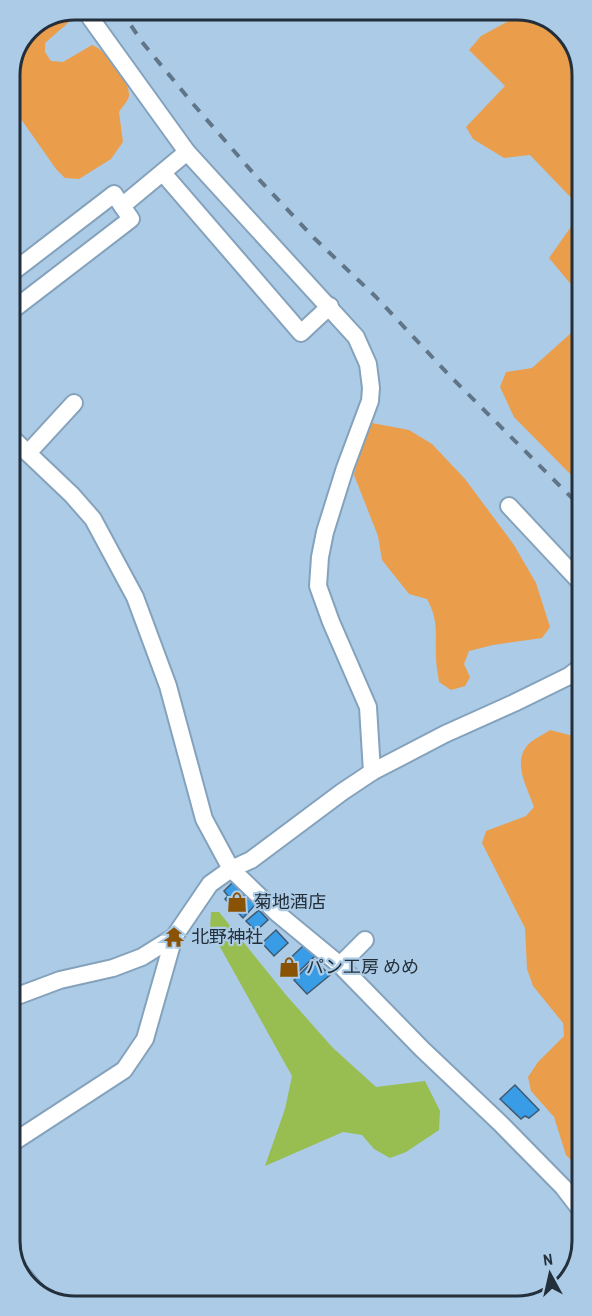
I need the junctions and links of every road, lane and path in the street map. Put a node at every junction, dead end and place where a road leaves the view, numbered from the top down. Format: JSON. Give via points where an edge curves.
{"nodes":[{"id":1,"x":92,"y":20,"type":"edge"},
{"id":2,"x":187,"y":152,"type":"junction"},
{"id":3,"x":163,"y":173,"type":"junction"},
{"id":4,"x":122,"y":206,"type":"junction"},
{"id":5,"x":20,"y":266,"type":"edge"},
{"id":6,"x":20,"y":304,"type":"edge"},
{"id":7,"x":330,"y":306,"type":"junction"},
{"id":8,"x":74,"y":403,"type":"dead end"},
{"id":9,"x":20,"y":445,"type":"edge"},
{"id":10,"x":28,"y":453,"type":"junction"},
{"id":11,"x":509,"y":506,"type":"dead end"},
{"id":12,"x":572,"y":573,"type":"edge"},
{"id":13,"x":572,"y":673,"type":"edge"},
{"id":14,"x":372,"y":772,"type":"junction"},
{"id":15,"x":231,"y":869,"type":"junction"},
{"id":16,"x":174,"y":937,"type":"junction"},
{"id":17,"x":365,"y":940,"type":"dead end"},
{"id":18,"x":340,"y":965,"type":"junction"},
{"id":19,"x":20,"y":995,"type":"edge"},
{"id":20,"x":20,"y":1138,"type":"edge"},
{"id":21,"x":572,"y":1199,"type":"edge"}],
"edges":[{"from":1,"to":2,"type":"street"},
{"from":2,"to":3,"type":"street"},
{"from":2,"to":7,"type":"street"},
{"from":3,"to":4,"type":"street"},
{"from":3,"to":7,"type":"street","via":[[301,333]]},
{"from":4,"to":5,"type":"street","via":[[114,194]]},
{"from":4,"to":6,"type":"street","via":[[131,219]]},
{"from":7,"to":14,"type":"street","via":[[356,337],[368,364],[371,388],[370,401],[325,532],[318,586],[368,707]]},
{"from":8,"to":10,"type":"street"},
{"from":9,"to":10,"type":"street"},
{"from":10,"to":15,"type":"street","via":[[93,519],[135,597],[168,686],[204,819]]},
{"from":11,"to":12,"type":"street"},
{"from":13,"to":14,"type":"street"},
{"from":14,"to":15,"type":"street","via":[[251,860]]},
{"from":15,"to":16,"type":"street","via":[[210,884]]},
{"from":15,"to":18,"type":"street"},
{"from":16,"to":19,"type":"street","via":[[142,957]]},
{"from":16,"to":20,"type":"street","via":[[145,1039],[130,1063]]},
{"from":17,"to":18,"type":"street"},
{"from":18,"to":21,"type":"street"}]}
